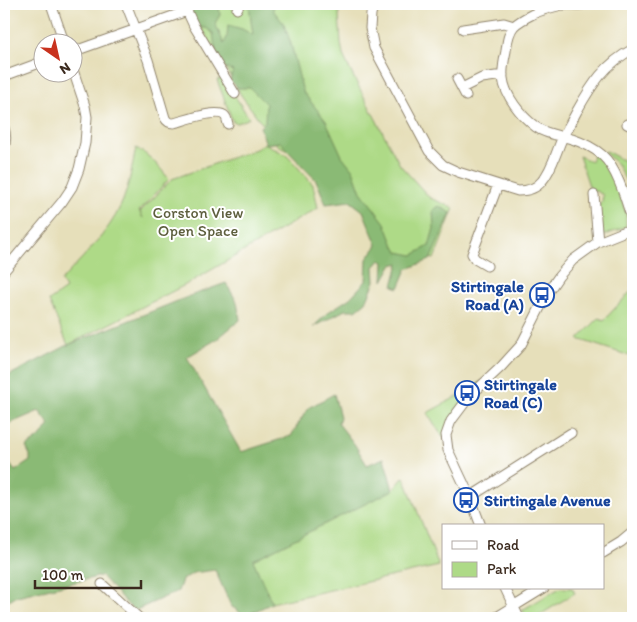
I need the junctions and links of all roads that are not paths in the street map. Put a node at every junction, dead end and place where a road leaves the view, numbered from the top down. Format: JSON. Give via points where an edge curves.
{"nodes":[{"id":1,"x":51,"y":4,"type":"edge"},
{"id":2,"x":126,"y":4,"type":"edge"},
{"id":3,"x":374,"y":4,"type":"edge"},
{"id":4,"x":563,"y":4,"type":"edge"},
{"id":5,"x":589,"y":4,"type":"edge"},
{"id":6,"x":187,"y":7,"type":"edge"},
{"id":7,"x":514,"y":26,"type":"junction"},
{"id":8,"x":136,"y":29,"type":"junction"},
{"id":9,"x":463,"y":29,"type":"dead end"},
{"id":10,"x":61,"y":32,"type":"edge"},
{"id":11,"x":82,"y":48,"type":"edge"},
{"id":12,"x":633,"y":49,"type":"edge"},
{"id":13,"x":32,"y":66,"type":"edge"},
{"id":14,"x":503,"y":75,"type":"junction"},
{"id":15,"x":4,"y":76,"type":"edge"},
{"id":16,"x":457,"y":78,"type":"dead end"},
{"id":17,"x":77,"y":82,"type":"edge"},
{"id":18,"x":235,"y":94,"type":"dead end"},
{"id":19,"x":228,"y":124,"type":"dead end"},
{"id":20,"x":4,"y":128,"type":"edge"},
{"id":21,"x":563,"y":137,"type":"junction"},
{"id":22,"x":4,"y":148,"type":"edge"},
{"id":23,"x":498,"y":185,"type":"junction"},
{"id":24,"x":594,"y":195,"type":"dead end"},
{"id":25,"x":633,"y":224,"type":"edge"},
{"id":26,"x":633,"y":228,"type":"edge"},
{"id":27,"x":598,"y":242,"type":"junction"},
{"id":28,"x":487,"y":266,"type":"dead end"},
{"id":29,"x":4,"y":270,"type":"edge"},
{"id":30,"x":571,"y":433,"type":"dead end"},
{"id":31,"x":470,"y":497,"type":"junction"},
{"id":32,"x":480,"y":524,"type":"edge"},
{"id":33,"x":633,"y":532,"type":"edge"},
{"id":34,"x":604,"y":552,"type":"edge"},
{"id":35,"x":102,"y":584,"type":"dead end"},
{"id":36,"x":506,"y":590,"type":"edge"},
{"id":37,"x":541,"y":590,"type":"edge"},
{"id":38,"x":513,"y":607,"type":"junction"},
{"id":39,"x":139,"y":618,"type":"edge"},
{"id":40,"x":495,"y":618,"type":"edge"},
{"id":41,"x":519,"y":618,"type":"edge"}],
"edges":[{"from":1,"to":10,"type":"street"},
{"from":2,"to":8,"type":"street"},
{"from":3,"to":23,"type":"street","via":[[370,28],[374,48],[429,151],[442,165]]},
{"from":4,"to":5,"type":"street"},
{"from":4,"to":7,"type":"street","via":[[533,14]]},
{"from":6,"to":8,"type":"street"},
{"from":6,"to":18,"type":"street","via":[[194,26]]},
{"from":7,"to":9,"type":"street","via":[[504,22]]},
{"from":7,"to":14,"type":"street","via":[[507,41]]},
{"from":8,"to":11,"type":"street"},
{"from":8,"to":19,"type":"street","via":[[167,122],[220,113]]},
{"from":12,"to":21,"type":"street","via":[[620,56],[597,78]]},
{"from":13,"to":15,"type":"street"},
{"from":14,"to":16,"type":"street","via":[[482,78],[464,92]]},
{"from":14,"to":21,"type":"street","via":[[511,100],[535,127]]},
{"from":17,"to":29,"type":"street","via":[[87,117],[80,169],[62,202]]},
{"from":20,"to":22,"type":"street"},
{"from":21,"to":23,"type":"street","via":[[547,174],[536,187],[518,191]]},
{"from":21,"to":25,"type":"street","via":[[602,155],[614,172]]},
{"from":23,"to":28,"type":"street","via":[[472,254]]},
{"from":24,"to":27,"type":"street"},
{"from":26,"to":27,"type":"street"},
{"from":27,"to":31,"type":"street","via":[[573,260],[559,276],[521,345],[469,397],[451,421],[446,435],[448,450]]},
{"from":30,"to":31,"type":"street"},
{"from":31,"to":32,"type":"street"},
{"from":33,"to":34,"type":"street"},
{"from":35,"to":39,"type":"street"},
{"from":36,"to":38,"type":"street"},
{"from":37,"to":38,"type":"street"},
{"from":38,"to":40,"type":"street"},
{"from":38,"to":41,"type":"street"}]}
